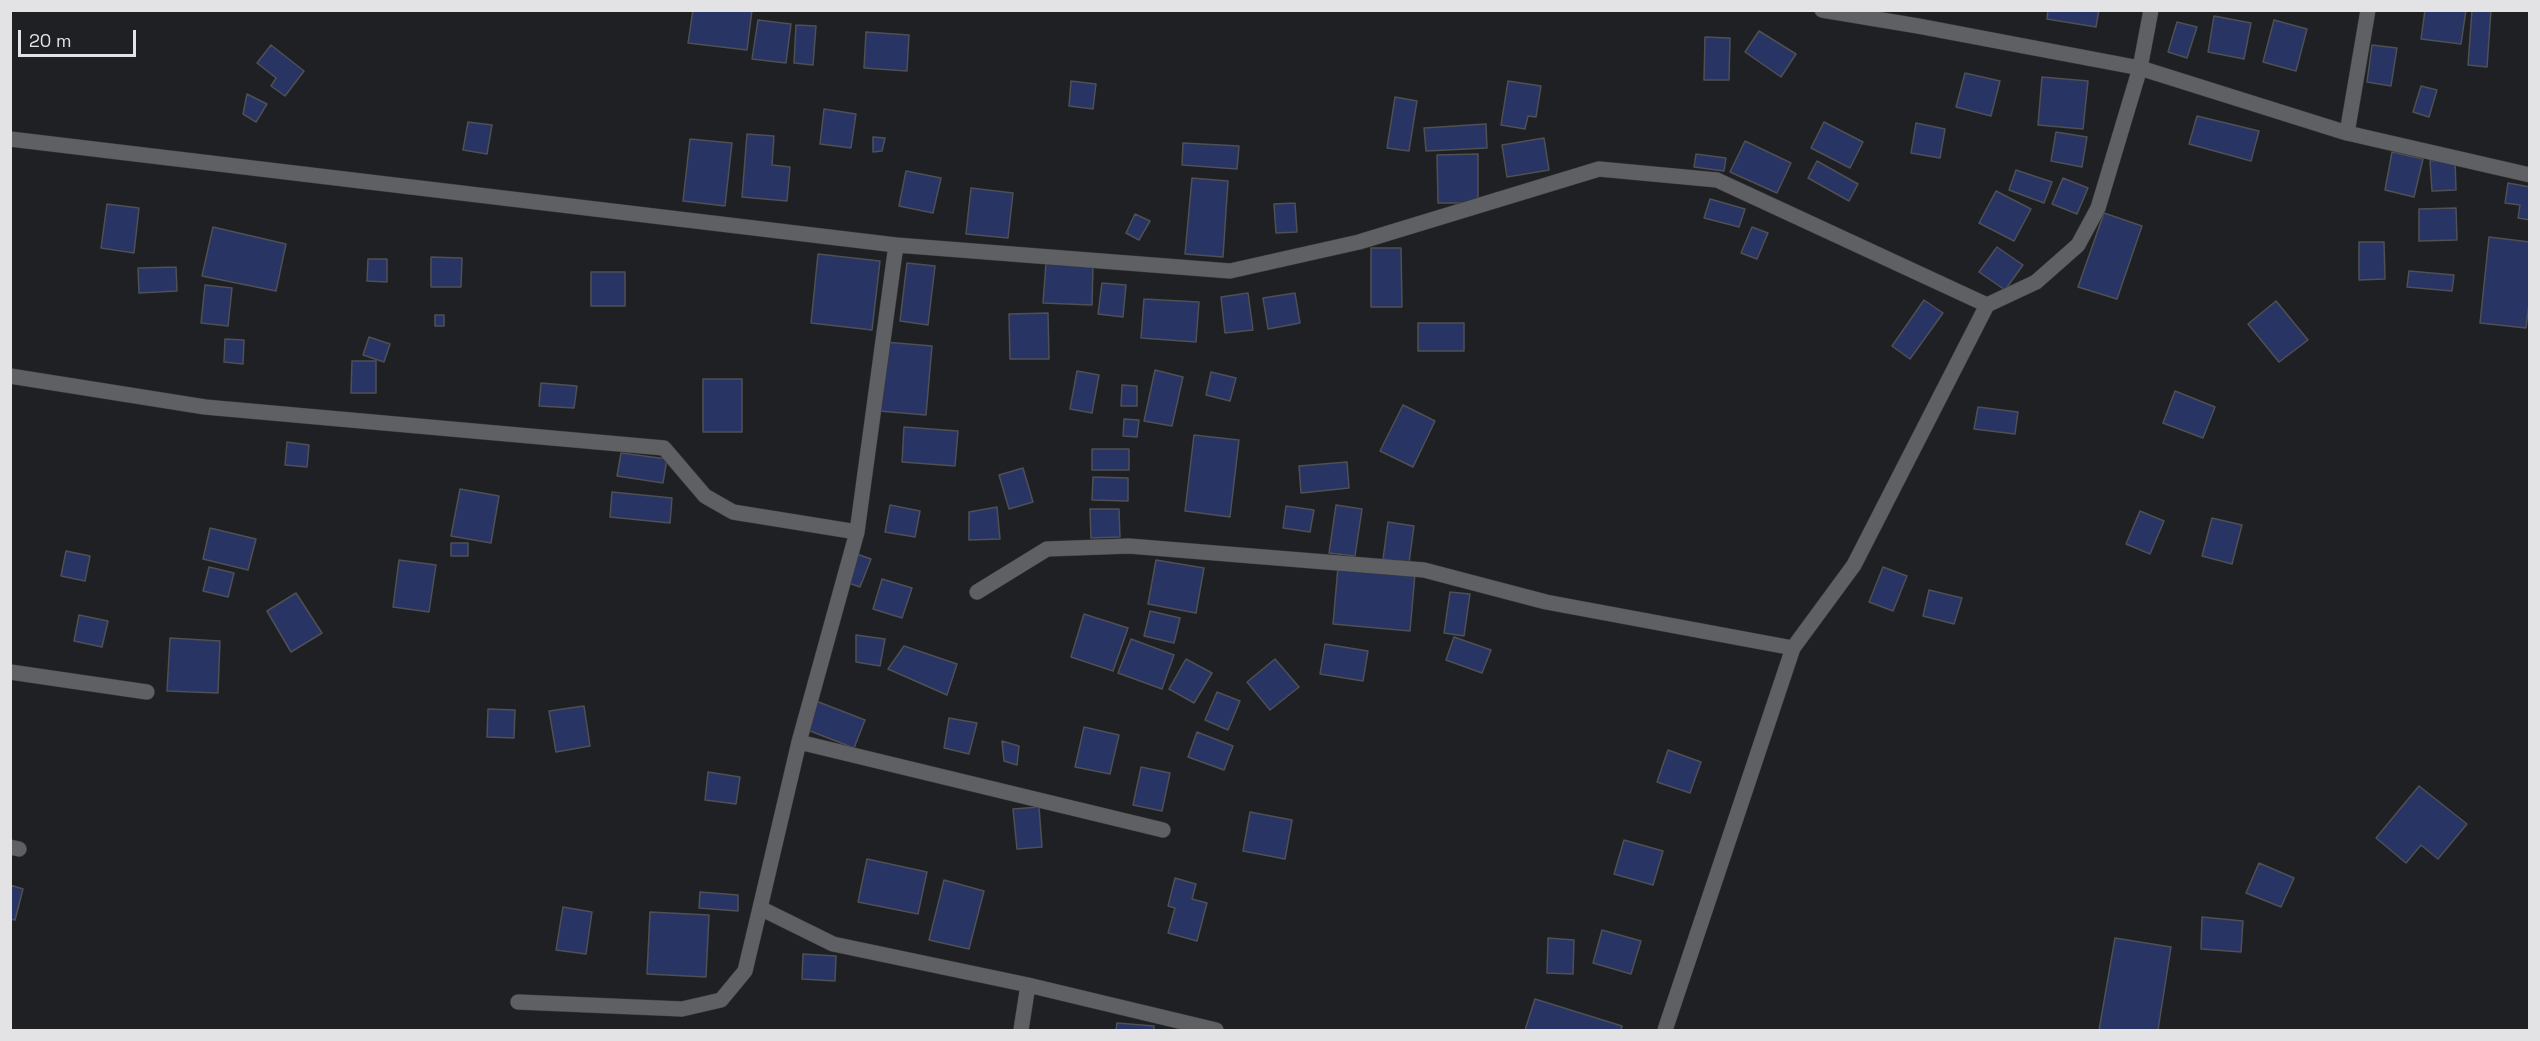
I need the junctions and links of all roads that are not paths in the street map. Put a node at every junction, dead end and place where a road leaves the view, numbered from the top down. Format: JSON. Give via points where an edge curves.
{"nodes":[{"id":1,"x":1822,"y":10,"type":"edge"},
{"id":2,"x":2151,"y":10,"type":"edge"},
{"id":3,"x":2368,"y":10,"type":"edge"},
{"id":4,"x":1919,"y":18,"type":"edge"},
{"id":5,"x":2140,"y":68,"type":"junction"},
{"id":6,"x":2347,"y":133,"type":"junction"},
{"id":7,"x":10,"y":139,"type":"edge"},
{"id":8,"x":2529,"y":175,"type":"edge"},
{"id":9,"x":896,"y":245,"type":"junction"},
{"id":10,"x":1987,"y":305,"type":"junction"},
{"id":11,"x":10,"y":376,"type":"edge"},
{"id":12,"x":857,"y":532,"type":"junction"},
{"id":13,"x":977,"y":592,"type":"dead end"},
{"id":14,"x":1793,"y":648,"type":"junction"},
{"id":15,"x":10,"y":672,"type":"edge"},
{"id":16,"x":147,"y":692,"type":"dead end"},
{"id":17,"x":799,"y":742,"type":"junction"},
{"id":18,"x":1162,"y":830,"type":"dead end"},
{"id":19,"x":760,"y":908,"type":"junction"},
{"id":20,"x":1028,"y":985,"type":"junction"},
{"id":21,"x":518,"y":1002,"type":"dead end"},
{"id":22,"x":1021,"y":1030,"type":"edge"},
{"id":23,"x":1216,"y":1030,"type":"edge"},
{"id":24,"x":1665,"y":1030,"type":"edge"}],
"edges":[{"from":1,"to":4,"type":"street"},
{"from":2,"to":5,"type":"street"},
{"from":3,"to":6,"type":"street"},
{"from":4,"to":5,"type":"street"},
{"from":5,"to":6,"type":"street"},
{"from":5,"to":10,"type":"street","via":[[2098,208],[2078,245],[2037,282]]},
{"from":6,"to":8,"type":"street"},
{"from":7,"to":9,"type":"street"},
{"from":9,"to":10,"type":"street","via":[[1230,271],[1359,242],[1599,169],[1717,180]]},
{"from":9,"to":12,"type":"street"},
{"from":10,"to":14,"type":"street","via":[[1854,565]]},
{"from":11,"to":12,"type":"street","via":[[205,407],[664,448],[705,496],[733,512]]},
{"from":12,"to":17,"type":"street"},
{"from":13,"to":14,"type":"street","via":[[1047,549],[1129,546],[1424,570],[1546,602]]},
{"from":14,"to":24,"type":"street"},
{"from":15,"to":16,"type":"street"},
{"from":17,"to":18,"type":"street"},
{"from":17,"to":19,"type":"street"},
{"from":19,"to":20,"type":"street","via":[[832,944]]},
{"from":19,"to":21,"type":"street","via":[[745,971],[721,1000],[682,1009]]},
{"from":20,"to":22,"type":"street"},
{"from":20,"to":23,"type":"street"}]}
